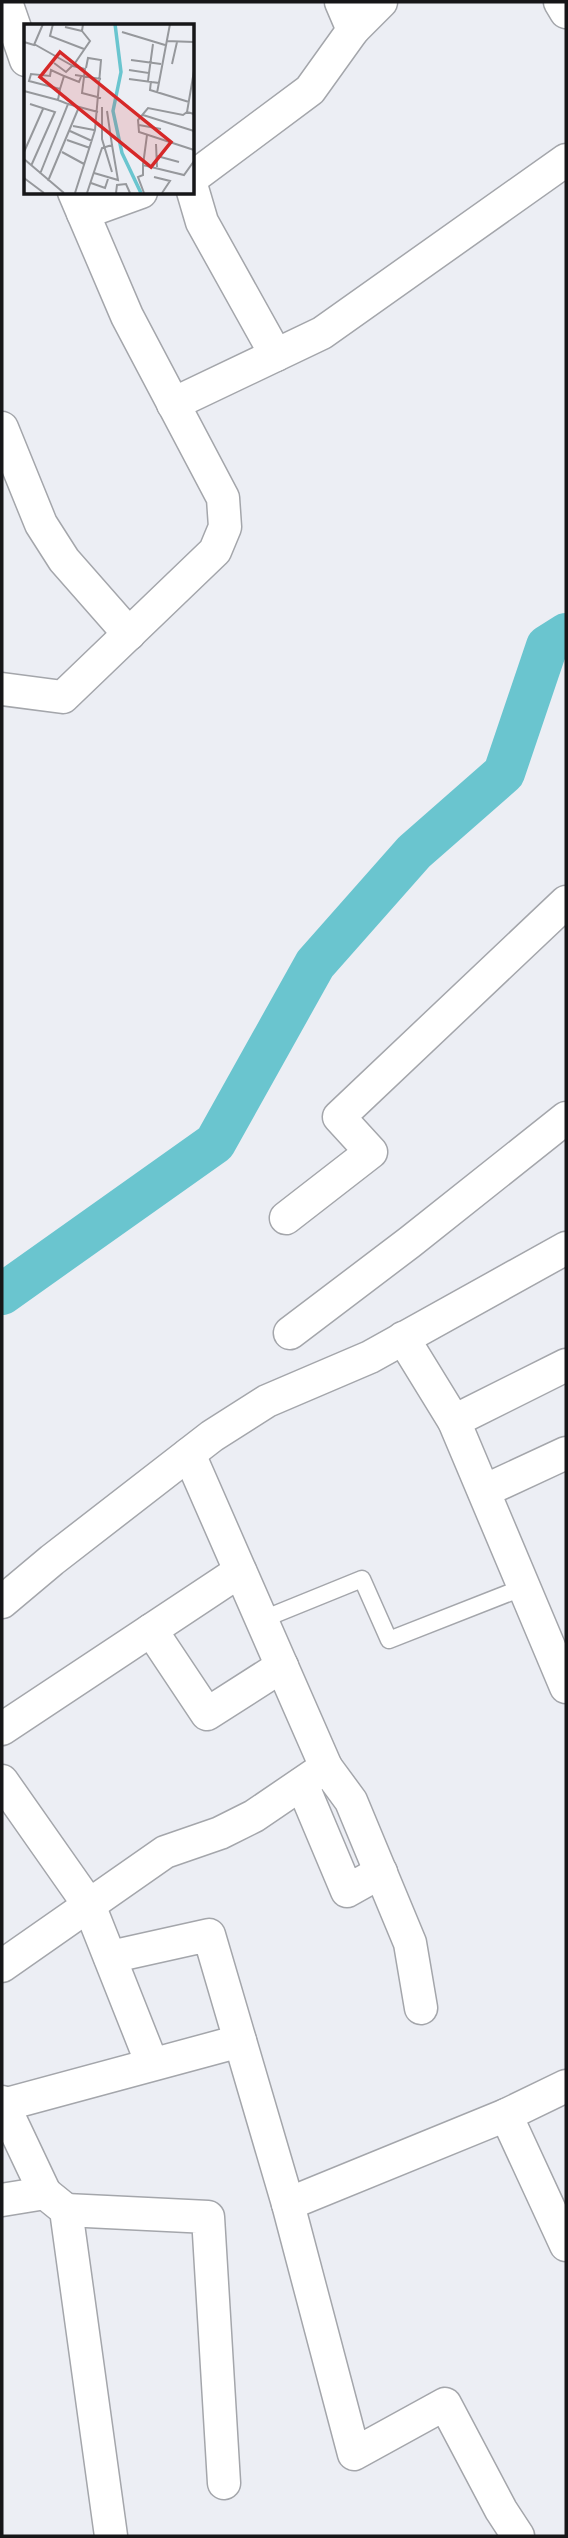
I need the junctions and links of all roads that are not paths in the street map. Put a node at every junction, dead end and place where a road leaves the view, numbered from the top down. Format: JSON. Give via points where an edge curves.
{"nodes":[{"id":1,"x":6,"y":2,"type":"edge"},
{"id":2,"x":381,"y":2,"type":"edge"},
{"id":3,"x":559,"y":2,"type":"edge"},
{"id":4,"x":566,"y":12,"type":"edge"},
{"id":5,"x":347,"y":16,"type":"edge"},
{"id":6,"x":24,"y":54,"type":"edge"},
{"id":7,"x":566,"y":160,"type":"edge"},
{"id":8,"x":194,"y":177,"type":"edge"},
{"id":9,"x":130,"y":194,"type":"edge"},
{"id":10,"x":194,"y":194,"type":"edge"},
{"id":11,"x":78,"y":203,"type":"edge"},
{"id":12,"x":276,"y":355,"type":"junction"},
{"id":13,"x":173,"y":404,"type":"junction"},
{"id":14,"x":2,"y":428,"type":"edge"},
{"id":15,"x":129,"y":634,"type":"junction"},
{"id":16,"x":2,"y":689,"type":"edge"},
{"id":17,"x":566,"y":902,"type":"edge"},
{"id":18,"x":566,"y":1118,"type":"edge"},
{"id":19,"x":286,"y":1218,"type":"dead end"},
{"id":20,"x":566,"y":1248,"type":"edge"},
{"id":21,"x":290,"y":1333,"type":"dead end"},
{"id":22,"x":403,"y":1338,"type":"junction"},
{"id":23,"x":566,"y":1365,"type":"edge"},
{"id":24,"x":454,"y":1421,"type":"junction"},
{"id":25,"x":566,"y":1453,"type":"edge"},
{"id":26,"x":189,"y":1454,"type":"junction"},
{"id":27,"x":484,"y":1491,"type":"junction"},
{"id":28,"x":240,"y":1571,"type":"junction"},
{"id":29,"x":524,"y":1587,"type":"junction"},
{"id":30,"x":2,"y":1602,"type":"edge"},
{"id":31,"x":261,"y":1620,"type":"junction"},
{"id":32,"x":150,"y":1630,"type":"junction"},
{"id":33,"x":560,"y":1655,"type":"edge"},
{"id":34,"x":282,"y":1666,"type":"junction"},
{"id":35,"x":566,"y":1687,"type":"edge"},
{"id":36,"x":2,"y":1729,"type":"edge"},
{"id":37,"x":314,"y":1776,"type":"junction"},
{"id":38,"x":2,"y":1781,"type":"edge"},
{"id":39,"x":89,"y":1905,"type":"junction"},
{"id":40,"x":110,"y":1957,"type":"junction"},
{"id":41,"x":2,"y":1966,"type":"edge"},
{"id":42,"x":421,"y":2008,"type":"dead end"},
{"id":43,"x":240,"y":2041,"type":"junction"},
{"id":44,"x":152,"y":2064,"type":"junction"},
{"id":45,"x":566,"y":2086,"type":"edge"},
{"id":46,"x":3,"y":2103,"type":"edge"},
{"id":47,"x":506,"y":2115,"type":"junction"},
{"id":48,"x":2,"y":2200,"type":"edge"},
{"id":49,"x":55,"y":2201,"type":"junction"},
{"id":50,"x":288,"y":2203,"type":"junction"},
{"id":51,"x":566,"y":2245,"type":"edge"},
{"id":52,"x":224,"y":2483,"type":"dead end"},
{"id":53,"x":111,"y":2536,"type":"edge"},
{"id":54,"x":518,"y":2536,"type":"edge"}],
"edges":[{"from":1,"to":6,"type":"street"},
{"from":2,"to":5,"type":"street"},
{"from":3,"to":4,"type":"street"},
{"from":5,"to":8,"type":"street","via":[[310,90]]},
{"from":7,"to":12,"type":"street","via":[[322,333]]},
{"from":9,"to":11,"type":"street"},
{"from":10,"to":12,"type":"street","via":[[202,222]]},
{"from":11,"to":13,"type":"street","via":[[127,316]]},
{"from":12,"to":13,"type":"street"},
{"from":13,"to":15,"type":"street","via":[[223,498],[225,527],[215,551]]},
{"from":14,"to":15,"type":"street","via":[[41,524],[64,560]]},
{"from":15,"to":16,"type":"street","via":[[63,697]]},
{"from":17,"to":19,"type":"street","via":[[339,1117],[371,1152]]},
{"from":18,"to":21,"type":"street"},
{"from":20,"to":22,"type":"street"},
{"from":22,"to":24,"type":"street"},
{"from":22,"to":26,"type":"street","via":[[267,1401]]},
{"from":23,"to":24,"type":"street"},
{"from":24,"to":27,"type":"street"},
{"from":25,"to":27,"type":"street"},
{"from":26,"to":28,"type":"street"},
{"from":26,"to":30,"type":"street"},
{"from":27,"to":29,"type":"street"},
{"from":28,"to":31,"type":"street"},
{"from":28,"to":32,"type":"street"},
{"from":29,"to":31,"type":"lane","via":[[389,1640],[362,1579]]},
{"from":29,"to":33,"type":"street"},
{"from":31,"to":34,"type":"street"},
{"from":32,"to":34,"type":"street","via":[[206,1714]]},
{"from":32,"to":36,"type":"street"},
{"from":33,"to":35,"type":"street"},
{"from":34,"to":37,"type":"street"},
{"from":37,"to":39,"type":"street","via":[[254,1816],[165,1852]]},
{"from":37,"to":42,"type":"street","via":[[347,1891],[381,1872],[410,1943]]},
{"from":38,"to":39,"type":"street"},
{"from":39,"to":40,"type":"street"},
{"from":39,"to":41,"type":"street"},
{"from":40,"to":43,"type":"street","via":[[209,1935]]},
{"from":40,"to":44,"type":"street"},
{"from":43,"to":44,"type":"street"},
{"from":43,"to":50,"type":"street"},
{"from":44,"to":46,"type":"street"},
{"from":45,"to":47,"type":"street"},
{"from":46,"to":49,"type":"street"},
{"from":47,"to":50,"type":"street"},
{"from":47,"to":51,"type":"street"},
{"from":48,"to":49,"type":"street"},
{"from":49,"to":52,"type":"street","via":[[208,2217]]},
{"from":49,"to":53,"type":"street"},
{"from":50,"to":54,"type":"street","via":[[354,2454],[445,2404]]}]}
